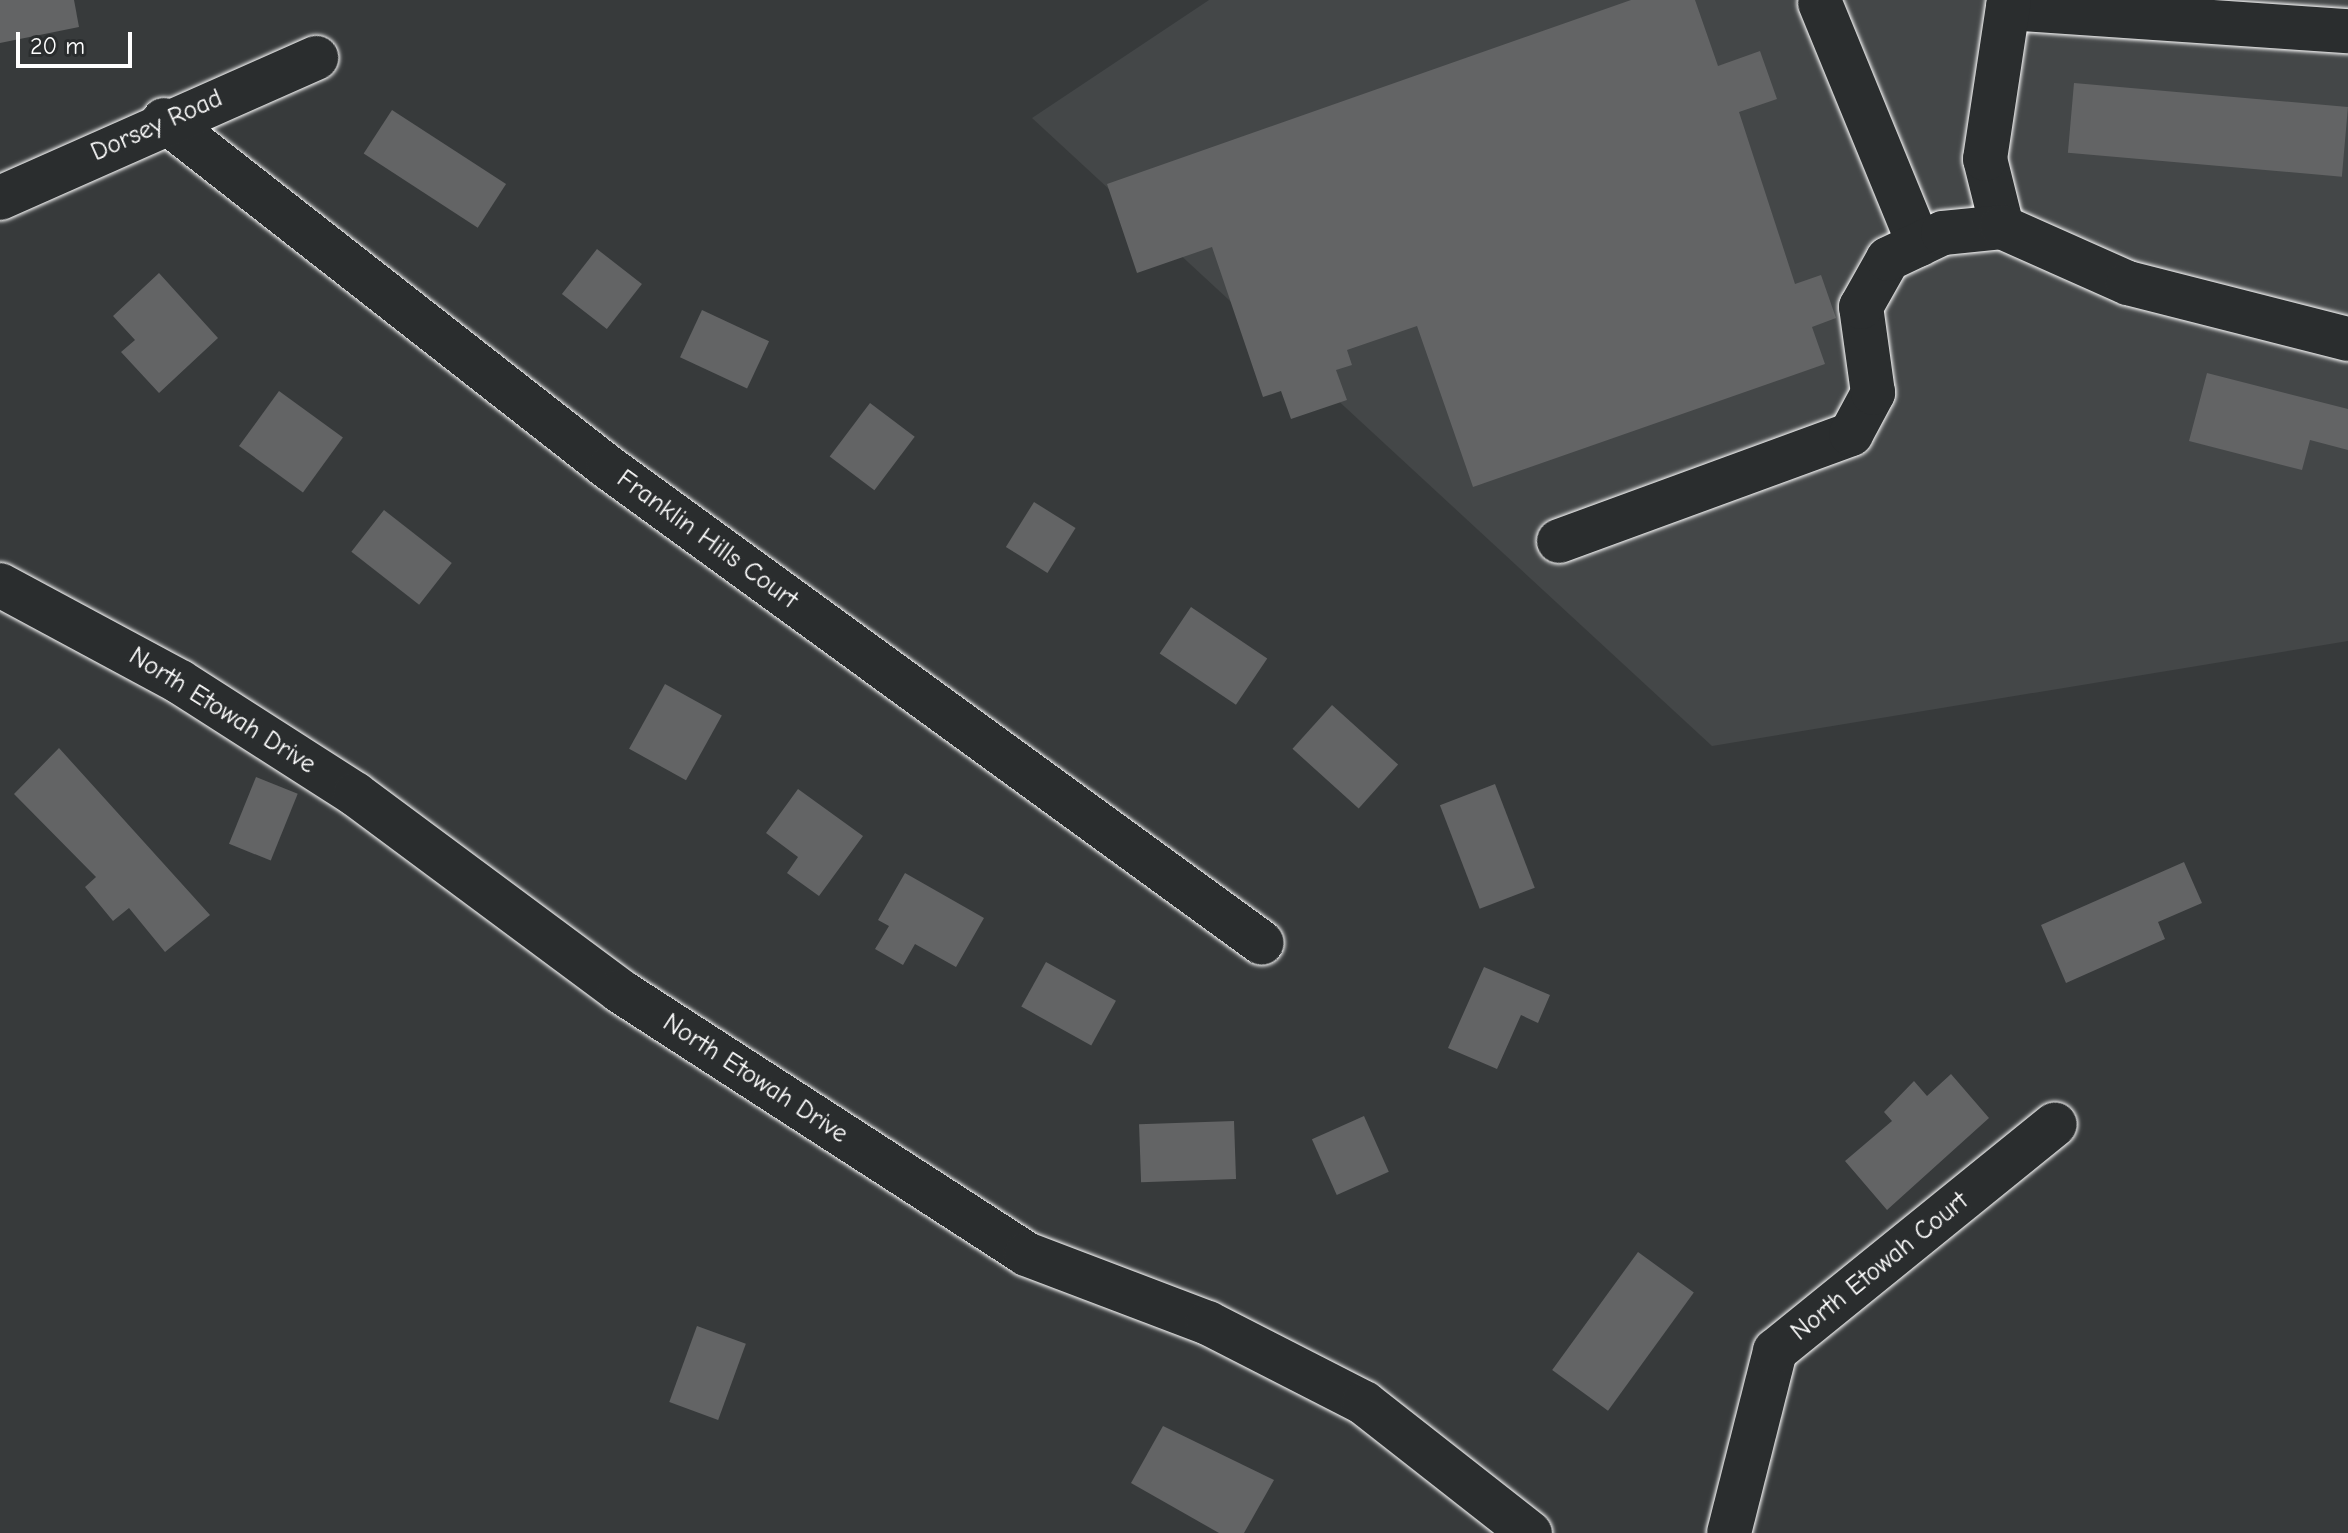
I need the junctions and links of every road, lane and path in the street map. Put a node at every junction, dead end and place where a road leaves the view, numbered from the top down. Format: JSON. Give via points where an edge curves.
{"nodes":[{"id":1,"x":1820,"y":3,"type":"dead end"},
{"id":2,"x":2009,"y":4,"type":"edge"},
{"id":3,"x":2348,"y":31,"type":"edge"},
{"id":4,"x":316,"y":58,"type":"dead end"},
{"id":5,"x":164,"y":120,"type":"junction"},
{"id":6,"x":0,"y":198,"type":"edge"},
{"id":7,"x":2002,"y":227,"type":"junction"},
{"id":8,"x":1919,"y":244,"type":"junction"},
{"id":9,"x":2348,"y":339,"type":"edge"},
{"id":10,"x":1559,"y":541,"type":"dead end"},
{"id":11,"x":0,"y":585,"type":"edge"},
{"id":12,"x":1262,"y":943,"type":"dead end"},
{"id":13,"x":2055,"y":1124,"type":"dead end"},
{"id":14,"x":1530,"y":1533,"type":"edge"},
{"id":15,"x":1729,"y":1533,"type":"edge"}],
"edges":[{"from":1,"to":8,"type":"street"},
{"from":2,"to":3,"type":"street"},
{"from":2,"to":7,"type":"street","via":[[1985,159]]},
{"from":4,"to":5,"type":"street","name":"Dorsey Road"},
{"from":5,"to":6,"type":"street","name":"Dorsey Road"},
{"from":5,"to":12,"type":"street","name":"Franklin Hills Court","via":[[609,468]]},
{"from":7,"to":8,"type":"street","via":[[1943,233]]},
{"from":7,"to":9,"type":"street","via":[[2128,283]]},
{"from":8,"to":10,"type":"street","via":[[1888,259],[1861,307],[1873,393],[1851,434]]},
{"from":11,"to":14,"type":"street","name":"North Etowah Drive","via":[[180,682],[355,794],[620,991],[1026,1254],[1208,1323],[1351,1396]]},
{"from":13,"to":15,"type":"street","name":"North Etowah Court","via":[[1775,1351]]}]}
